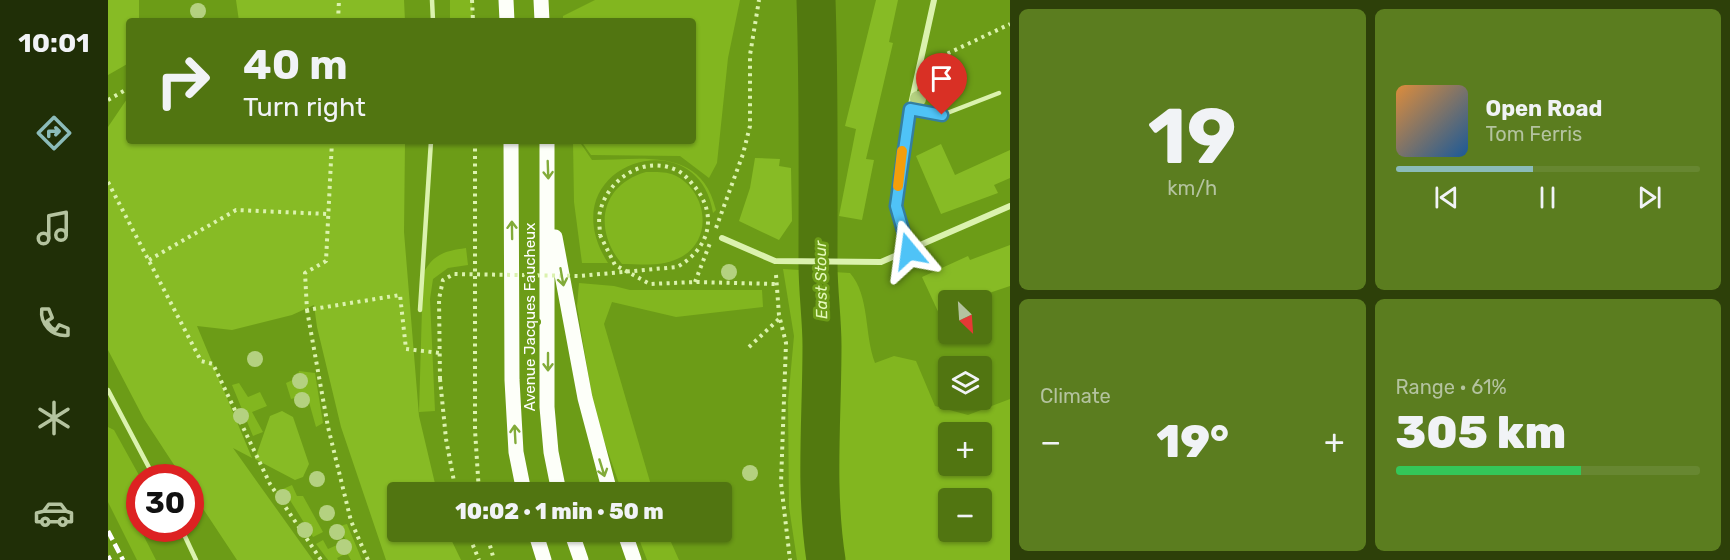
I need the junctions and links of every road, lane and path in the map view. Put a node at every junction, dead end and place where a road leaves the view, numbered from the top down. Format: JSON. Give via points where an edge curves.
{"nodes":[{"id":1,"x":339,"y":0,"type":"edge"},
{"id":2,"x":432,"y":0,"type":"edge"},
{"id":3,"x":472,"y":0,"type":"edge"},
{"id":4,"x":506,"y":0,"type":"edge"},
{"id":5,"x":541,"y":0,"type":"edge"},
{"id":6,"x":759,"y":0,"type":"edge"},
{"id":7,"x":934,"y":0,"type":"edge"},
{"id":8,"x":338,"y":18,"type":"edge"},
{"id":9,"x":433,"y":18,"type":"edge"},
{"id":10,"x":473,"y":18,"type":"edge"},
{"id":11,"x":507,"y":18,"type":"edge"},
{"id":12,"x":542,"y":18,"type":"edge"},
{"id":13,"x":1010,"y":24,"type":"edge"},
{"id":14,"x":919,"y":62,"type":"junction"},
{"id":15,"x":126,"y":90,"type":"edge"},
{"id":16,"x":999,"y":93,"type":"dead end"},
{"id":17,"x":108,"y":100,"type":"edge"},
{"id":18,"x":910,"y":109,"type":"junction"},
{"id":19,"x":332,"y":144,"type":"edge"},
{"id":20,"x":432,"y":144,"type":"edge"},
{"id":21,"x":476,"y":144,"type":"edge"},
{"id":22,"x":511,"y":144,"type":"edge"},
{"id":23,"x":547,"y":144,"type":"edge"},
{"id":24,"x":108,"y":182,"type":"edge"},
{"id":25,"x":549,"y":199,"type":"junction"},
{"id":26,"x":1010,"y":206,"type":"edge"},
{"id":27,"x":328,"y":214,"type":"junction"},
{"id":28,"x":715,"y":231,"type":"dead end"},
{"id":29,"x":722,"y":238,"type":"dead end"},
{"id":30,"x":711,"y":241,"type":"dead end"},
{"id":31,"x":909,"y":251,"type":"junction"},
{"id":32,"x":149,"y":260,"type":"junction"},
{"id":33,"x":775,"y":261,"type":"junction"},
{"id":34,"x":695,"y":282,"type":"junction"},
{"id":35,"x":777,"y":284,"type":"junction"},
{"id":36,"x":307,"y":310,"type":"junction"},
{"id":37,"x":420,"y":310,"type":"dead end"},
{"id":38,"x":780,"y":318,"type":"junction"},
{"id":39,"x":749,"y":348,"type":"dead end"},
{"id":40,"x":440,"y":353,"type":"junction"},
{"id":41,"x":108,"y":390,"type":"edge"},
{"id":42,"x":147,"y":464,"type":"edge"},
{"id":43,"x":454,"y":482,"type":"edge"},
{"id":44,"x":478,"y":482,"type":"edge"},
{"id":45,"x":522,"y":482,"type":"edge"},
{"id":46,"x":557,"y":482,"type":"edge"},
{"id":47,"x":607,"y":482,"type":"edge"},
{"id":48,"x":188,"y":542,"type":"edge"},
{"id":49,"x":472,"y":542,"type":"edge"},
{"id":50,"x":489,"y":542,"type":"edge"},
{"id":51,"x":538,"y":542,"type":"edge"},
{"id":52,"x":575,"y":542,"type":"edge"},
{"id":53,"x":628,"y":542,"type":"edge"},
{"id":54,"x":196,"y":560,"type":"edge"},
{"id":55,"x":321,"y":560,"type":"edge"},
{"id":56,"x":368,"y":560,"type":"edge"},
{"id":57,"x":479,"y":560,"type":"edge"},
{"id":58,"x":494,"y":560,"type":"edge"},
{"id":59,"x":544,"y":560,"type":"edge"},
{"id":60,"x":581,"y":560,"type":"edge"},
{"id":61,"x":634,"y":560,"type":"edge"},
{"id":62,"x":790,"y":560,"type":"edge"}],
"edges":[{"from":1,"to":8,"type":"path"},
{"from":2,"to":9,"type":"lane"},
{"from":3,"to":10,"type":"path"},
{"from":4,"to":11,"type":"main road"},
{"from":5,"to":12,"type":"main road"},
{"from":6,"to":28,"type":"path","via":[[750,55],[750,126]]},
{"from":7,"to":14,"type":"street"},
{"from":13,"to":14,"type":"path","via":[[931,62]]},
{"from":14,"to":18,"type":"street"},
{"from":15,"to":17,"type":"path"},
{"from":16,"to":18,"type":"lane","via":[[942,115]]},
{"from":18,"to":31,"type":"street","via":[[896,206]]},
{"from":19,"to":27,"type":"path"},
{"from":20,"to":37,"type":"lane"},
{"from":21,"to":44,"type":"path"},
{"from":45,"to":22,"type":"main road","name":"Avenue Jacques Faucheux","one_way":true,"via":[[516,452],[512,380]]},
{"from":23,"to":25,"type":"main road","name":"Avenue Jacques Faucheux","one_way":true},
{"from":24,"to":32,"type":"path"},
{"from":25,"to":46,"type":"main road","name":"Avenue Jacques Faucheux","one_way":true,"via":[[547,407]]},
{"from":25,"to":47,"type":"main road","one_way":true,"via":[[585,398]]},
{"from":26,"to":31,"type":"street"},
{"from":27,"to":32,"type":"path","via":[[236,210]]},
{"from":27,"to":36,"type":"path","via":[[326,261],[305,273]]},
{"from":29,"to":33,"type":"street"},
{"from":30,"to":34,"type":"path"},
{"from":31,"to":33,"type":"street","via":[[881,262]]},
{"from":32,"to":55,"type":"path","via":[[201,361],[213,363],[270,484]]},
{"from":33,"to":35,"type":"path"},
{"from":34,"to":35,"type":"path"},
{"from":34,"to":40,"type":"path","bridge":true,"via":[[650,284],[634,277],[615,265],[600,235],[600,212],[609,188],[632,169],[660,165],[675,169],[699,191],[710,220],[702,246],[689,260],[676,267],[579,276],[454,274],[443,280],[439,299]]},
{"from":35,"to":38,"type":"path"},
{"from":36,"to":40,"type":"path","via":[[400,295],[406,349]]},
{"from":36,"to":56,"type":"path","via":[[328,427],[351,520]]},
{"from":38,"to":39,"type":"path"},
{"from":38,"to":62,"type":"path","via":[[786,343],[782,483]]},
{"from":40,"to":43,"type":"path","bridge":true,"via":[[446,439]]},
{"from":41,"to":42,"type":"lane"},
{"from":48,"to":54,"type":"lane"},
{"from":49,"to":57,"type":"path"},
{"from":50,"to":58,"type":"path"},
{"from":51,"to":59,"type":"main road"},
{"from":52,"to":60,"type":"main road"},
{"from":53,"to":61,"type":"main road"}]}
